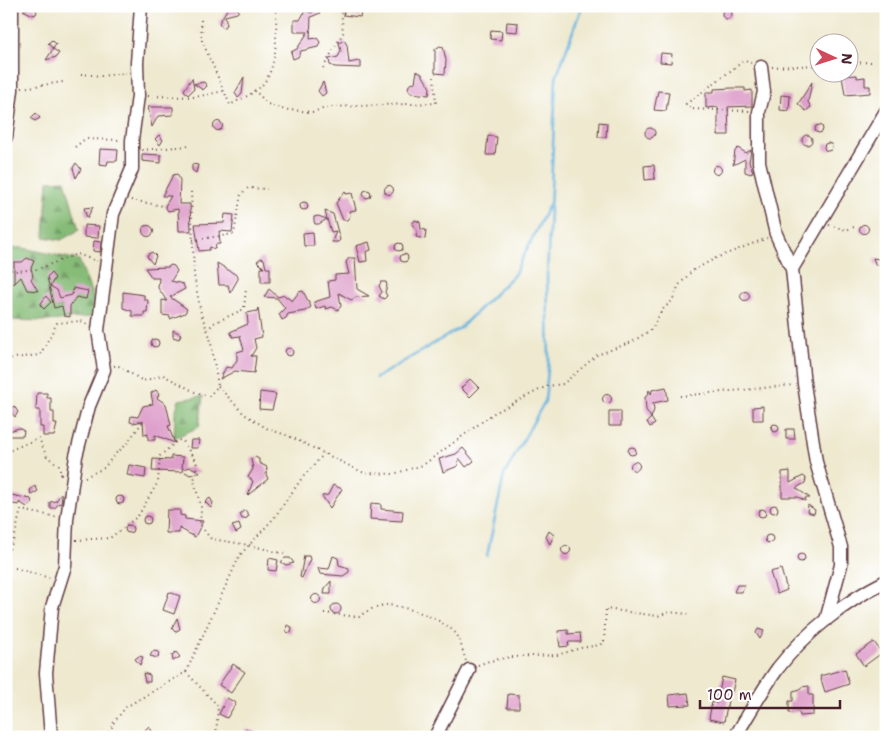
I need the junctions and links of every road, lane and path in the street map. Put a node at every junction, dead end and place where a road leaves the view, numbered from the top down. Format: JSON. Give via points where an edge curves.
{"nodes":[{"id":1,"x":12,"y":6,"type":"edge"},
{"id":2,"x":141,"y":6,"type":"edge"},
{"id":3,"x":276,"y":6,"type":"edge"},
{"id":4,"x":341,"y":6,"type":"edge"},
{"id":5,"x":201,"y":20,"type":"dead end"},
{"id":6,"x":871,"y":62,"type":"dead end"},
{"id":7,"x":137,"y":63,"type":"junction"},
{"id":8,"x":860,"y":63,"type":"edge"},
{"id":9,"x":810,"y":65,"type":"edge"},
{"id":10,"x":761,"y":67,"type":"junction"},
{"id":11,"x":322,"y":68,"type":"dead end"},
{"id":12,"x":81,"y":74,"type":"dead end"},
{"id":13,"x":434,"y":78,"type":"dead end"},
{"id":14,"x":63,"y":82,"type":"dead end"},
{"id":15,"x":12,"y":90,"type":"junction"},
{"id":16,"x":254,"y":90,"type":"junction"},
{"id":17,"x":224,"y":91,"type":"junction"},
{"id":18,"x":138,"y":96,"type":"junction"},
{"id":19,"x":886,"y":111,"type":"edge"},
{"id":20,"x":759,"y":112,"type":"junction"},
{"id":21,"x":6,"y":137,"type":"edge"},
{"id":22,"x":132,"y":146,"type":"junction"},
{"id":23,"x":189,"y":146,"type":"dead end"},
{"id":24,"x":75,"y":147,"type":"dead end"},
{"id":25,"x":266,"y":189,"type":"dead end"},
{"id":26,"x":191,"y":190,"type":"dead end"},
{"id":27,"x":121,"y":198,"type":"junction"},
{"id":28,"x":163,"y":206,"type":"dead end"},
{"id":29,"x":817,"y":223,"type":"junction"},
{"id":30,"x":857,"y":226,"type":"dead end"},
{"id":31,"x":776,"y":234,"type":"junction"},
{"id":32,"x":193,"y":240,"type":"junction"},
{"id":33,"x":107,"y":264,"type":"junction"},
{"id":34,"x":6,"y":269,"type":"edge"},
{"id":35,"x":792,"y":269,"type":"junction"},
{"id":36,"x":246,"y":288,"type":"dead end"},
{"id":37,"x":98,"y":330,"type":"junction"},
{"id":38,"x":207,"y":330,"type":"junction"},
{"id":39,"x":6,"y":359,"type":"edge"},
{"id":40,"x":104,"y":370,"type":"junction"},
{"id":41,"x":804,"y":384,"type":"junction"},
{"id":42,"x":218,"y":386,"type":"junction"},
{"id":43,"x":680,"y":396,"type":"dead end"},
{"id":44,"x":144,"y":420,"type":"dead end"},
{"id":45,"x":6,"y":452,"type":"edge"},
{"id":46,"x":325,"y":453,"type":"junction"},
{"id":47,"x":74,"y":480,"type":"junction"},
{"id":48,"x":67,"y":519,"type":"junction"},
{"id":49,"x":66,"y":541,"type":"junction"},
{"id":50,"x":249,"y":544,"type":"junction"},
{"id":51,"x":6,"y":553,"type":"edge"},
{"id":52,"x":286,"y":554,"type":"dead end"},
{"id":53,"x":15,"y":568,"type":"dead end"},
{"id":54,"x":60,"y":580,"type":"junction"},
{"id":55,"x":886,"y":581,"type":"edge"},
{"id":56,"x":324,"y":613,"type":"dead end"},
{"id":57,"x":688,"y":614,"type":"dead end"},
{"id":58,"x":826,"y":620,"type":"junction"},
{"id":59,"x":469,"y":670,"type":"junction"},
{"id":60,"x":186,"y":672,"type":"junction"},
{"id":61,"x":51,"y":737,"type":"edge"},
{"id":62,"x":108,"y":737,"type":"edge"},
{"id":63,"x":216,"y":737,"type":"edge"},
{"id":64,"x":435,"y":737,"type":"edge"},
{"id":65,"x":735,"y":737,"type":"edge"}],
"edges":[{"from":1,"to":15,"type":"street"},
{"from":2,"to":7,"type":"street"},
{"from":3,"to":16,"type":"path","via":[[274,58],[263,85]]},
{"from":4,"to":11,"type":"path","via":[[343,32]]},
{"from":5,"to":17,"type":"path","via":[[202,41]]},
{"from":6,"to":8,"type":"path"},
{"from":7,"to":12,"type":"path","via":[[126,74]]},
{"from":7,"to":18,"type":"street"},
{"from":9,"to":10,"type":"path"},
{"from":10,"to":20,"type":"street","via":[[764,92]]},
{"from":10,"to":20,"type":"path","via":[[745,60],[686,104],[690,109]]},
{"from":13,"to":16,"type":"path","via":[[436,103],[330,107],[312,112],[280,109],[268,104]]},
{"from":14,"to":15,"type":"path"},
{"from":15,"to":21,"type":"street"},
{"from":16,"to":17,"type":"path","via":[[230,105]]},
{"from":17,"to":18,"type":"path","via":[[195,97]]},
{"from":18,"to":22,"type":"street"},
{"from":19,"to":29,"type":"street"},
{"from":20,"to":31,"type":"street","via":[[760,162]]},
{"from":22,"to":23,"type":"path"},
{"from":22,"to":24,"type":"path","via":[[85,139]]},
{"from":22,"to":27,"type":"street","via":[[132,169]]},
{"from":25,"to":32,"type":"path","via":[[248,188],[241,194],[234,234]]},
{"from":26,"to":32,"type":"path"},
{"from":27,"to":28,"type":"path"},
{"from":27,"to":33,"type":"street","via":[[113,214]]},
{"from":29,"to":30,"type":"path","via":[[846,230]]},
{"from":29,"to":35,"type":"street"},
{"from":31,"to":35,"type":"street"},
{"from":31,"to":46,"type":"path","via":[[692,271],[679,285],[652,329],[632,342],[597,355],[563,384],[547,386],[494,413],[423,465],[393,474],[364,473]]},
{"from":32,"to":38,"type":"path","via":[[194,275]]},
{"from":33,"to":34,"type":"path","via":[[77,254],[38,269]]},
{"from":33,"to":37,"type":"street"},
{"from":35,"to":41,"type":"street"},
{"from":36,"to":38,"type":"path","via":[[244,309],[214,323]]},
{"from":37,"to":39,"type":"path","via":[[81,321],[57,323],[40,355]]},
{"from":37,"to":40,"type":"street"},
{"from":38,"to":42,"type":"path"},
{"from":40,"to":42,"type":"path","via":[[118,365],[143,381],[163,375],[209,396]]},
{"from":40,"to":47,"type":"street","via":[[85,421]]},
{"from":41,"to":43,"type":"path"},
{"from":41,"to":58,"type":"street","via":[[816,462],[840,547],[841,566]]},
{"from":42,"to":46,"type":"path","via":[[244,414],[268,429]]},
{"from":44,"to":47,"type":"path","via":[[104,468]]},
{"from":45,"to":47,"type":"path","via":[[39,438],[47,457],[59,465],[61,474]]},
{"from":46,"to":50,"type":"path","via":[[302,478],[274,518]]},
{"from":47,"to":48,"type":"street"},
{"from":48,"to":49,"type":"street"},
{"from":48,"to":51,"type":"path","via":[[21,510],[13,547]]},
{"from":49,"to":50,"type":"path","via":[[110,538],[138,516],[158,482],[160,456],[178,440],[183,441],[197,464],[194,481],[201,507],[200,525],[211,539]]},
{"from":49,"to":54,"type":"street","via":[[65,566]]},
{"from":50,"to":52,"type":"path"},
{"from":50,"to":60,"type":"path","via":[[240,554]]},
{"from":53,"to":54,"type":"path"},
{"from":54,"to":61,"type":"street","via":[[52,607],[46,673]]},
{"from":55,"to":58,"type":"street","via":[[858,596]]},
{"from":56,"to":59,"type":"path","via":[[359,617],[386,605],[442,622],[457,636]]},
{"from":57,"to":59,"type":"path","via":[[669,612],[658,616],[606,609],[604,641],[600,645],[558,656],[489,661]]},
{"from":58,"to":65,"type":"street","via":[[778,669]]},
{"from":59,"to":64,"type":"street"},
{"from":60,"to":62,"type":"path","via":[[126,707],[114,722]]},
{"from":60,"to":63,"type":"path","via":[[218,706]]}]}
